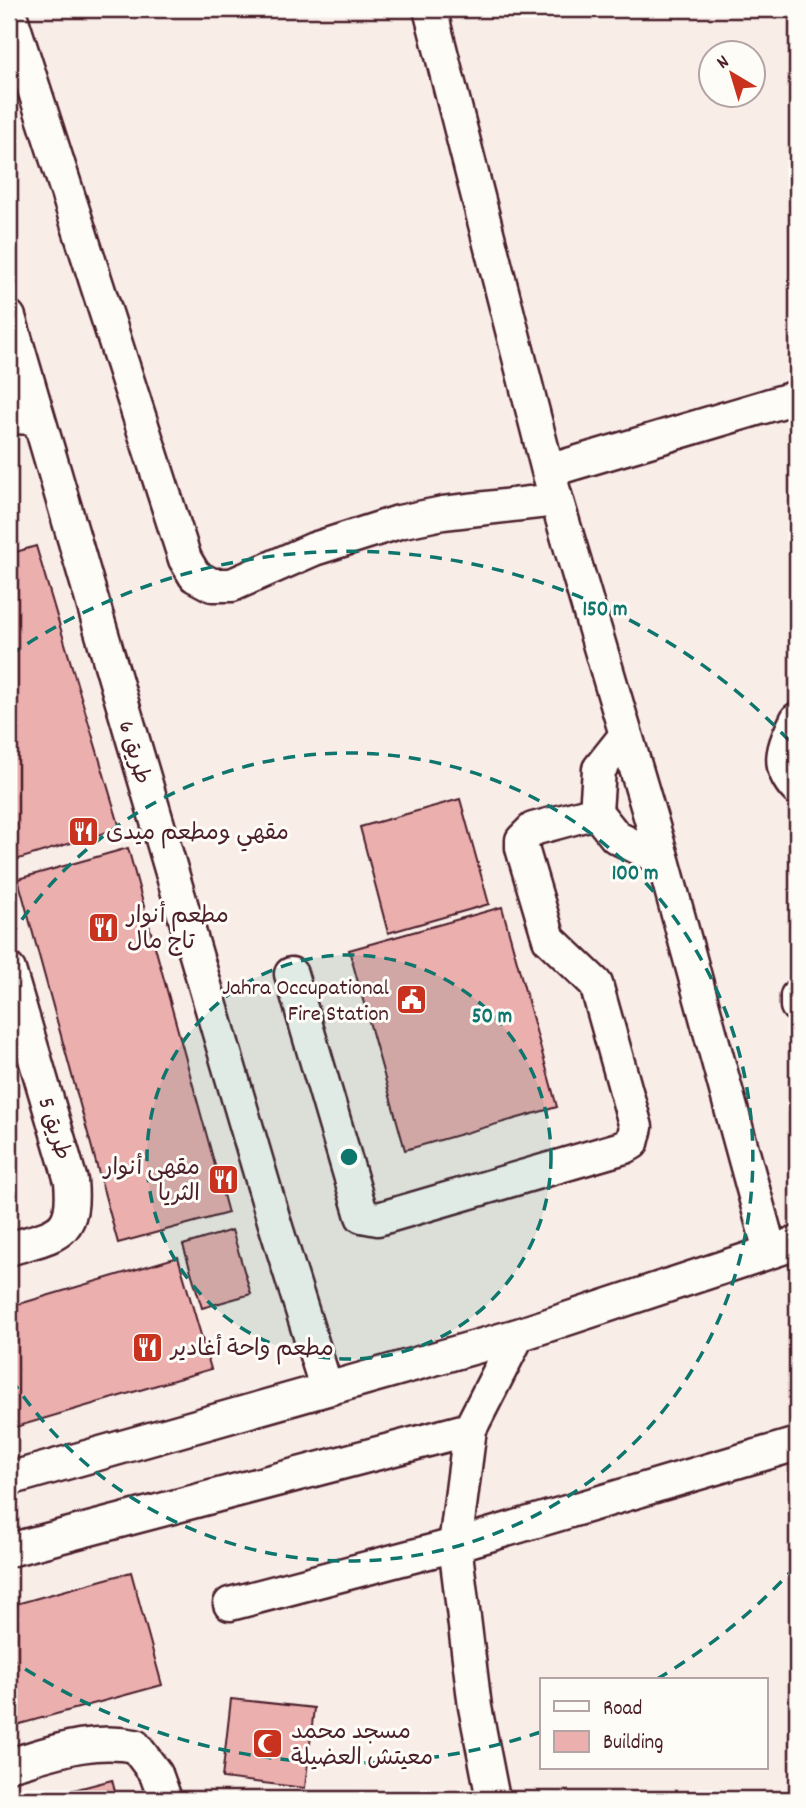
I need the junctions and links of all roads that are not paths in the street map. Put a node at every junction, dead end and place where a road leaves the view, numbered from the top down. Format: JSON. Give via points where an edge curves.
{"nodes":[{"id":1,"x":430,"y":9,"type":"edge"},
{"id":2,"x":9,"y":11,"type":"edge"},
{"id":3,"x":11,"y":334,"type":"edge"},
{"id":4,"x":797,"y":397,"type":"edge"},
{"id":5,"x":24,"y":417,"type":"edge"},
{"id":6,"x":552,"y":486,"type":"junction"},
{"id":7,"x":797,"y":719,"type":"edge"},
{"id":8,"x":626,"y":735,"type":"junction"},
{"id":9,"x":797,"y":789,"type":"edge"},
{"id":10,"x":596,"y":812,"type":"junction"},
{"id":11,"x":663,"y":860,"type":"junction"},
{"id":12,"x":9,"y":970,"type":"edge"},
{"id":13,"x":291,"y":974,"type":"dead end"},
{"id":14,"x":797,"y":996,"type":"edge"},
{"id":15,"x":797,"y":1006,"type":"edge"},
{"id":16,"x":21,"y":1055,"type":"edge"},
{"id":17,"x":784,"y":1247,"type":"edge"},
{"id":18,"x":9,"y":1248,"type":"edge"},
{"id":19,"x":518,"y":1335,"type":"junction"},
{"id":20,"x":326,"y":1387,"type":"junction"},
{"id":21,"x":470,"y":1429,"type":"junction"},
{"id":22,"x":797,"y":1444,"type":"edge"},
{"id":23,"x":9,"y":1479,"type":"edge"},
{"id":24,"x":455,"y":1545,"type":"junction"},
{"id":25,"x":9,"y":1550,"type":"edge"},
{"id":26,"x":230,"y":1604,"type":"dead end"},
{"id":27,"x":9,"y":1765,"type":"edge"},
{"id":28,"x":165,"y":1799,"type":"edge"},
{"id":29,"x":493,"y":1799,"type":"edge"}],
"edges":[{"from":1,"to":6,"type":"street"},
{"from":2,"to":6,"type":"street","via":[[185,559],[195,576],[212,585],[232,585],[314,549],[400,522]]},
{"from":3,"to":5,"type":"street","name":"طريق 6"},
{"from":4,"to":6,"type":"street"},
{"from":5,"to":20,"type":"street","name":"طريق 6"},
{"from":6,"to":8,"type":"street"},
{"from":7,"to":9,"type":"street","via":[[783,747],[782,763],[787,779]]},
{"from":8,"to":10,"type":"street","via":[[599,769]]},
{"from":8,"to":11,"type":"street"},
{"from":10,"to":11,"type":"street","via":[[615,837]]},
{"from":10,"to":13,"type":"street","via":[[533,828],[522,840],[522,848],[550,939],[597,988],[636,1127],[632,1143],[625,1147],[378,1219],[362,1216]]},
{"from":11,"to":17,"type":"street"},
{"from":12,"to":16,"type":"street","name":"طريق 5"},
{"from":14,"to":15,"type":"street"},
{"from":16,"to":18,"type":"street","name":"طريق 5","via":[[71,1181],[74,1208],[69,1222],[56,1234]]},
{"from":17,"to":19,"type":"street"},
{"from":19,"to":20,"type":"street"},
{"from":19,"to":21,"type":"street"},
{"from":20,"to":23,"type":"street"},
{"from":21,"to":24,"type":"street"},
{"from":21,"to":25,"type":"street"},
{"from":22,"to":24,"type":"street"},
{"from":24,"to":26,"type":"street"},
{"from":24,"to":29,"type":"street","via":[[475,1707]]},
{"from":27,"to":28,"type":"street","via":[[89,1743],[135,1746],[156,1774]]}]}
